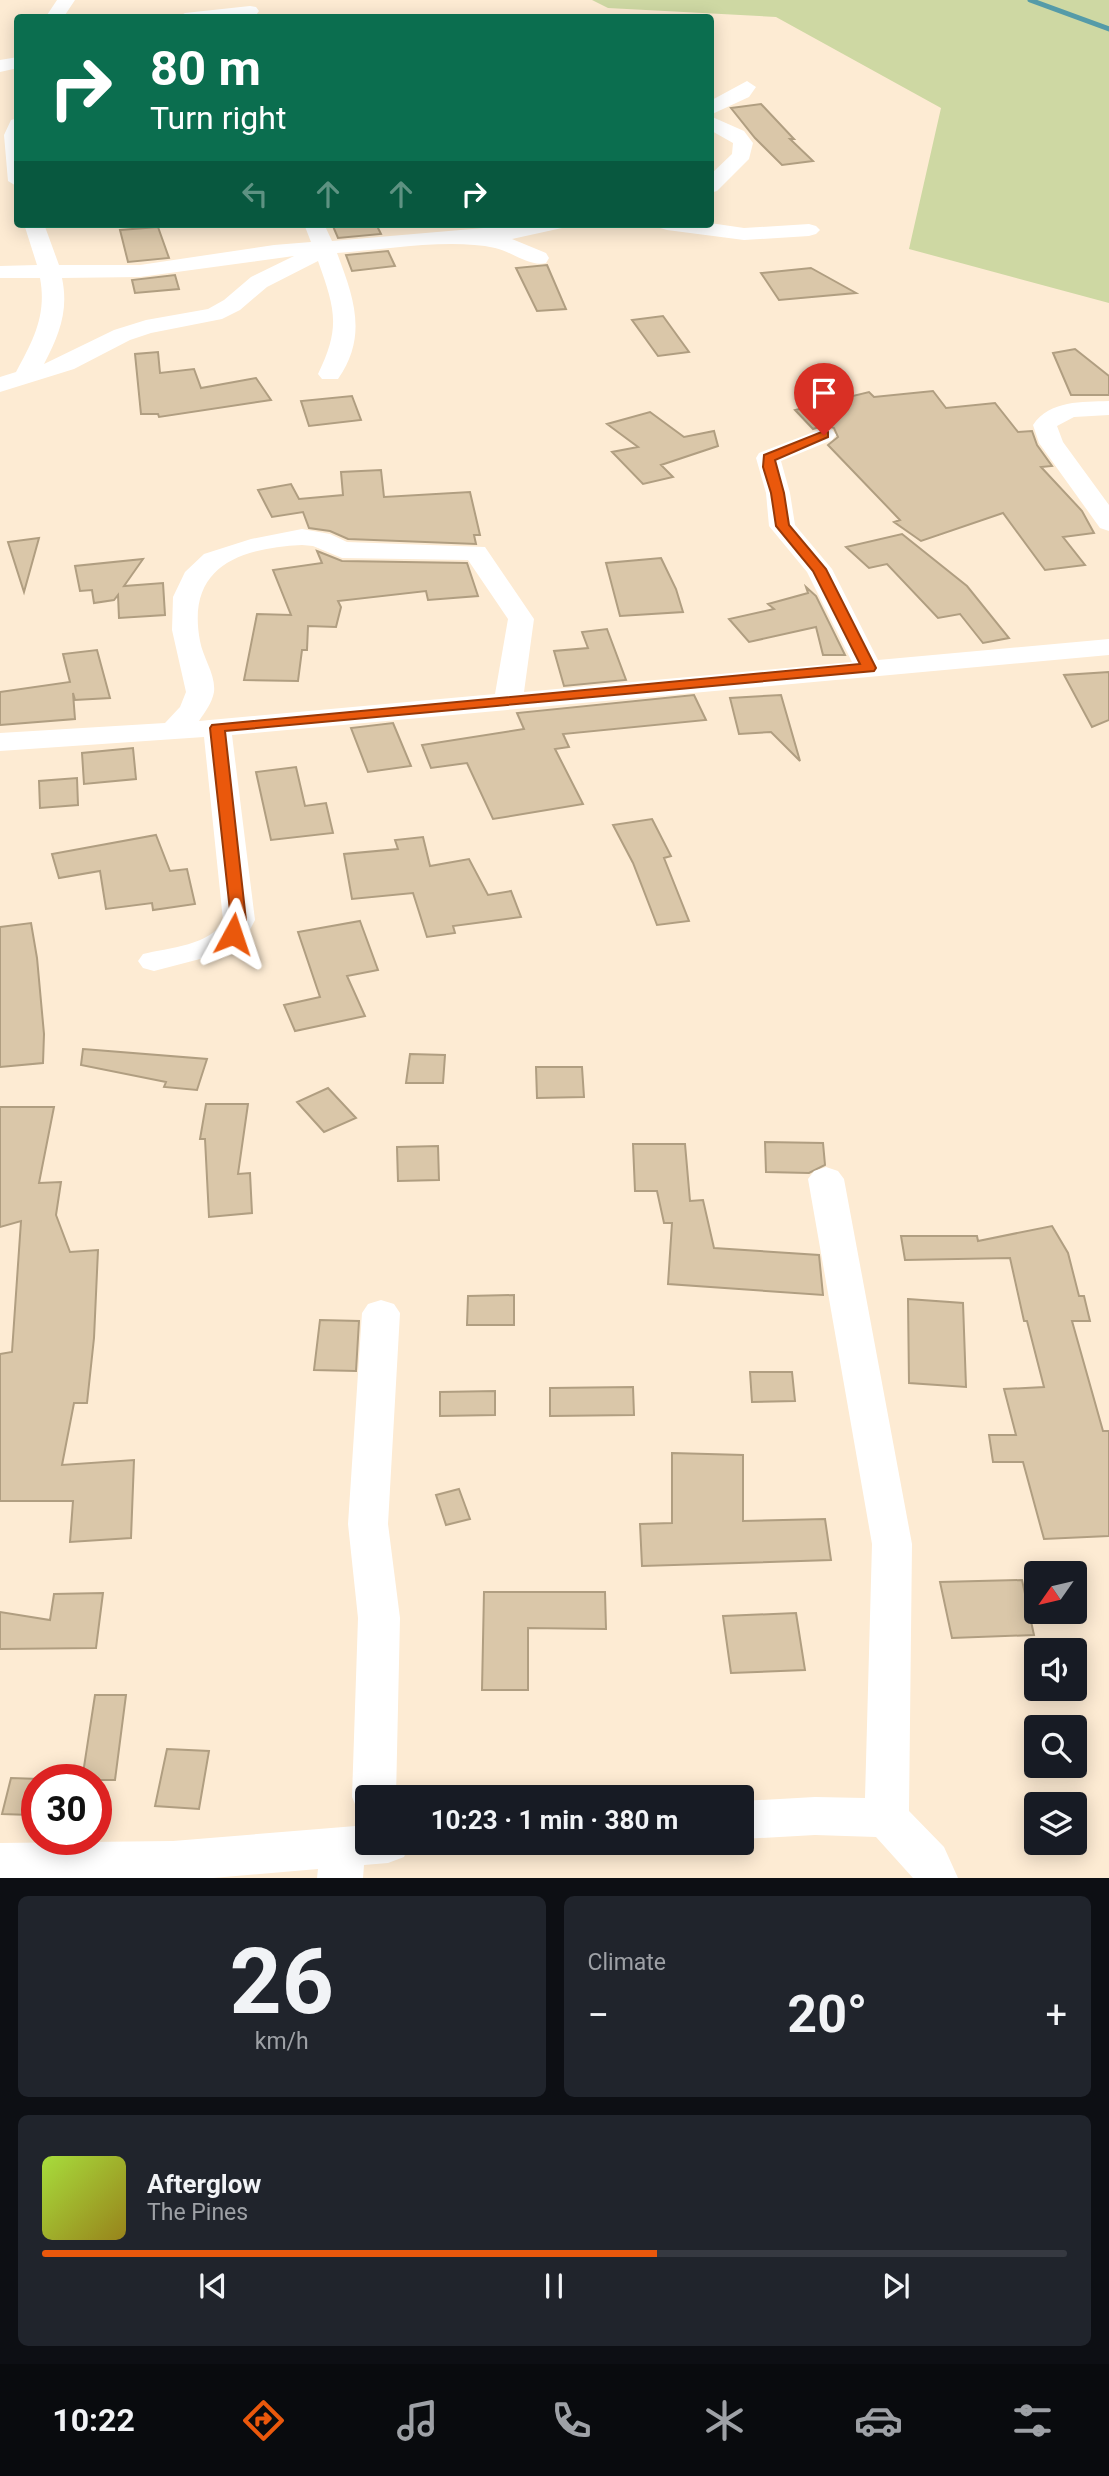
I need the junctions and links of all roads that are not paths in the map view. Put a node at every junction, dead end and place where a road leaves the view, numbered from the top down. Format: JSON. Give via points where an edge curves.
{"nodes":[{"id":1,"x":250,"y":11,"type":"dead end"},
{"id":2,"x":222,"y":14,"type":"edge"},
{"id":3,"x":747,"y":87,"type":"dead end"},
{"id":4,"x":714,"y":107,"type":"edge"},
{"id":5,"x":714,"y":124,"type":"edge"},
{"id":6,"x":714,"y":183,"type":"edge"},
{"id":7,"x":35,"y":228,"type":"edge"},
{"id":8,"x":316,"y":228,"type":"edge"},
{"id":9,"x":540,"y":228,"type":"edge"},
{"id":10,"x":698,"y":228,"type":"edge"},
{"id":11,"x":809,"y":230,"type":"dead end"},
{"id":12,"x":470,"y":237,"type":"junction"},
{"id":13,"x":326,"y":249,"type":"junction"},
{"id":14,"x":538,"y":258,"type":"dead end"},
{"id":15,"x":0,"y":272,"type":"edge"},
{"id":16,"x":49,"y":272,"type":"junction"},
{"id":17,"x":330,"y":374,"type":"dead end"},
{"id":18,"x":26,"y":375,"type":"junction"},
{"id":19,"x":0,"y":385,"type":"edge"},
{"id":20,"x":1109,"y":408,"type":"edge"},
{"id":21,"x":824,"y":435,"type":"dead end"},
{"id":22,"x":1109,"y":523,"type":"edge"},
{"id":23,"x":1109,"y":647,"type":"edge"},
{"id":24,"x":869,"y":668,"type":"junction"},
{"id":25,"x":508,"y":703,"type":"junction"},
{"id":26,"x":217,"y":728,"type":"junction"},
{"id":27,"x":173,"y":731,"type":"junction"},
{"id":28,"x":0,"y":742,"type":"edge"},
{"id":29,"x":155,"y":961,"type":"dead end"},
{"id":30,"x":826,"y":1179,"type":"dead end"},
{"id":31,"x":381,"y":1313,"type":"dead end"},
{"id":32,"x":374,"y":1785,"type":"edge"},
{"id":33,"x":887,"y":1818,"type":"junction"},
{"id":34,"x":754,"y":1819,"type":"edge"},
{"id":35,"x":355,"y":1851,"type":"edge"},
{"id":36,"x":0,"y":1863,"type":"edge"},
{"id":37,"x":936,"y":1878,"type":"edge"}],
"edges":[{"from":1,"to":2,"type":"street"},
{"from":3,"to":4,"type":"street"},
{"from":5,"to":6,"type":"street","via":[[743,143],[742,155]]},
{"from":7,"to":16,"type":"street"},
{"from":8,"to":13,"type":"street"},
{"from":9,"to":12,"type":"street"},
{"from":10,"to":11,"type":"street","via":[[744,234]]},
{"from":12,"to":13,"type":"street"},
{"from":12,"to":14,"type":"street","via":[[505,243]]},
{"from":13,"to":16,"type":"street","via":[[235,255],[140,271]]},
{"from":13,"to":17,"type":"street","via":[[346,324]]},
{"from":13,"to":18,"type":"street","via":[[259,282],[214,314],[146,327],[66,364]]},
{"from":15,"to":16,"type":"street"},
{"from":16,"to":18,"type":"street","via":[[54,305],[51,323]]},
{"from":18,"to":19,"type":"street"},
{"from":20,"to":22,"type":"street","via":[[1070,410],[1051,417],[1045,425],[1051,443]]},
{"from":21,"to":24,"type":"street","via":[[768,458],[769,467],[782,526],[819,569]]},
{"from":23,"to":24,"type":"street"},
{"from":24,"to":25,"type":"street"},
{"from":25,"to":26,"type":"street"},
{"from":25,"to":27,"type":"street","via":[[521,619],[476,552],[342,550],[325,539],[287,537],[232,552],[202,568],[189,589],[184,614],[188,648],[201,688],[190,715]]},
{"from":26,"to":27,"type":"street"},
{"from":26,"to":29,"type":"street","via":[[239,920],[233,934],[212,946]]},
{"from":27,"to":28,"type":"street"},
{"from":30,"to":33,"type":"street","via":[[892,1544]]},
{"from":31,"to":32,"type":"street","via":[[368,1524],[379,1618]]},
{"from":33,"to":34,"type":"street"},
{"from":33,"to":37,"type":"street","via":[[928,1861]]},
{"from":35,"to":36,"type":"street","via":[[173,1861]]}]}
